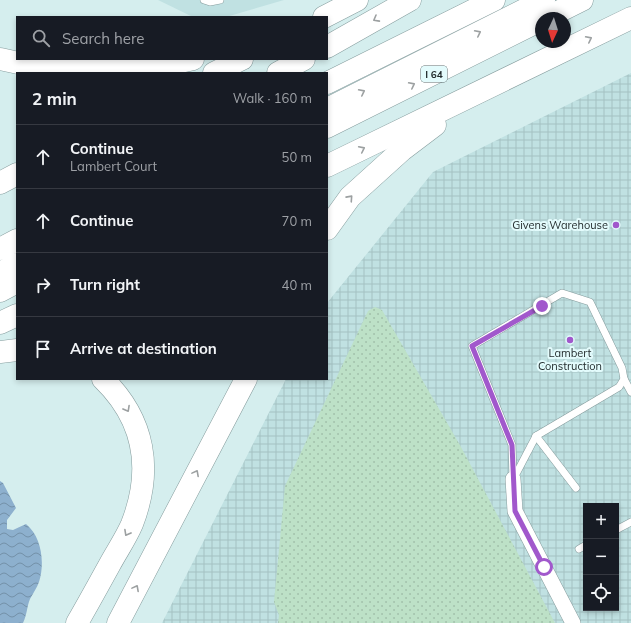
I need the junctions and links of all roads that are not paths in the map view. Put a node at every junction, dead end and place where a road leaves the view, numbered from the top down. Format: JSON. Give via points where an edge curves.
{"nodes":[{"id":1,"x":204,"y":0,"type":"edge"},
{"id":2,"x":220,"y":0,"type":"edge"},
{"id":3,"x":410,"y":0,"type":"edge"},
{"id":4,"x":466,"y":0,"type":"edge"},
{"id":5,"x":494,"y":0,"type":"edge"},
{"id":6,"x":544,"y":0,"type":"edge"},
{"id":7,"x":582,"y":0,"type":"edge"},
{"id":8,"x":352,"y":2,"type":"edge"},
{"id":9,"x":558,"y":12,"type":"edge"},
{"id":10,"x":317,"y":16,"type":"edge"},
{"id":11,"x":326,"y":16,"type":"edge"},
{"id":12,"x":631,"y":18,"type":"edge"},
{"id":13,"x":535,"y":23,"type":"edge"},
{"id":14,"x":328,"y":46,"type":"edge"},
{"id":15,"x":0,"y":59,"type":"edge"},
{"id":16,"x":188,"y":60,"type":"edge"},
{"id":17,"x":240,"y":60,"type":"edge"},
{"id":18,"x":302,"y":60,"type":"edge"},
{"id":19,"x":542,"y":63,"type":"junction"},
{"id":20,"x":216,"y":72,"type":"edge"},
{"id":21,"x":280,"y":72,"type":"edge"},
{"id":22,"x":320,"y":72,"type":"edge"},
{"id":23,"x":328,"y":83,"type":"edge"},
{"id":24,"x":328,"y":108,"type":"edge"},
{"id":25,"x":328,"y":126,"type":"edge"},
{"id":26,"x":328,"y":166,"type":"edge"},
{"id":27,"x":16,"y":175,"type":"edge"},
{"id":28,"x":0,"y":183,"type":"edge"},
{"id":29,"x":16,"y":225,"type":"edge"},
{"id":30,"x":328,"y":228,"type":"edge"},
{"id":31,"x":0,"y":233,"type":"edge"},
{"id":32,"x":16,"y":241,"type":"edge"},
{"id":33,"x":0,"y":249,"type":"edge"},
{"id":34,"x":16,"y":265,"type":"edge"},
{"id":35,"x":0,"y":273,"type":"edge"},
{"id":36,"x":16,"y":283,"type":"edge"},
{"id":37,"x":0,"y":291,"type":"edge"},
{"id":38,"x":16,"y":315,"type":"edge"},
{"id":39,"x":0,"y":323,"type":"edge"},
{"id":40,"x":16,"y":350,"type":"edge"},
{"id":41,"x":0,"y":352,"type":"edge"},
{"id":42,"x":624,"y":379,"type":"junction"},
{"id":43,"x":104,"y":380,"type":"edge"},
{"id":44,"x":245,"y":380,"type":"edge"},
{"id":45,"x":631,"y":392,"type":"edge"},
{"id":46,"x":536,"y":436,"type":"junction"},
{"id":47,"x":513,"y":479,"type":"junction"},
{"id":48,"x":576,"y":488,"type":"dead end"},
{"id":49,"x":631,"y":522,"type":"edge"},
{"id":50,"x":619,"y":528,"type":"edge"},
{"id":51,"x":583,"y":547,"type":"edge"},
{"id":52,"x":579,"y":549,"type":"dead end"},
{"id":53,"x":77,"y":623,"type":"edge"},
{"id":54,"x":118,"y":623,"type":"edge"},
{"id":55,"x":573,"y":623,"type":"edge"}],
"edges":[{"from":1,"to":2,"type":"lane"},
{"from":3,"to":14,"type":"highway","one_way":true},
{"from":4,"to":22,"type":"highway"},
{"from":5,"to":23,"type":"highway"},
{"from":24,"to":6,"type":"highway","one_way":true},
{"from":7,"to":9,"type":"highway"},
{"from":8,"to":10,"type":"highway"},
{"from":8,"to":11,"type":"highway"},
{"from":19,"to":12,"type":"highway","one_way":true},
{"from":25,"to":13,"type":"highway","number":"I 64","one_way":true},
{"from":15,"to":16,"type":"highway","via":[[51,68],[83,70],[146,69]]},
{"from":17,"to":20,"type":"highway"},
{"from":18,"to":21,"type":"highway"},
{"from":26,"to":19,"type":"highway","one_way":true},
{"from":30,"to":19,"type":"highway","one_way":true,"via":[[350,197],[402,150],[452,113]]},
{"from":27,"to":28,"type":"highway"},
{"from":29,"to":31,"type":"highway"},
{"from":32,"to":33,"type":"highway"},
{"from":34,"to":35,"type":"highway"},
{"from":36,"to":37,"type":"highway"},
{"from":38,"to":39,"type":"highway"},
{"from":40,"to":41,"type":"highway"},
{"from":42,"to":45,"type":"lane"},
{"from":42,"to":46,"type":"lane","via":[[619,387]]},
{"from":42,"to":47,"type":"lane","via":[[622,368],[590,302],[562,293],[472,346],[512,445]]},
{"from":43,"to":53,"type":"highway","one_way":true,"via":[[123,402],[138,432],[142,453],[142,487],[131,526]]},
{"from":54,"to":44,"type":"highway","one_way":true},
{"from":46,"to":47,"type":"lane"},
{"from":46,"to":48,"type":"lane"},
{"from":47,"to":55,"type":"street","via":[[515,511]]},
{"from":49,"to":50,"type":"lane"},
{"from":51,"to":52,"type":"lane"}]}
